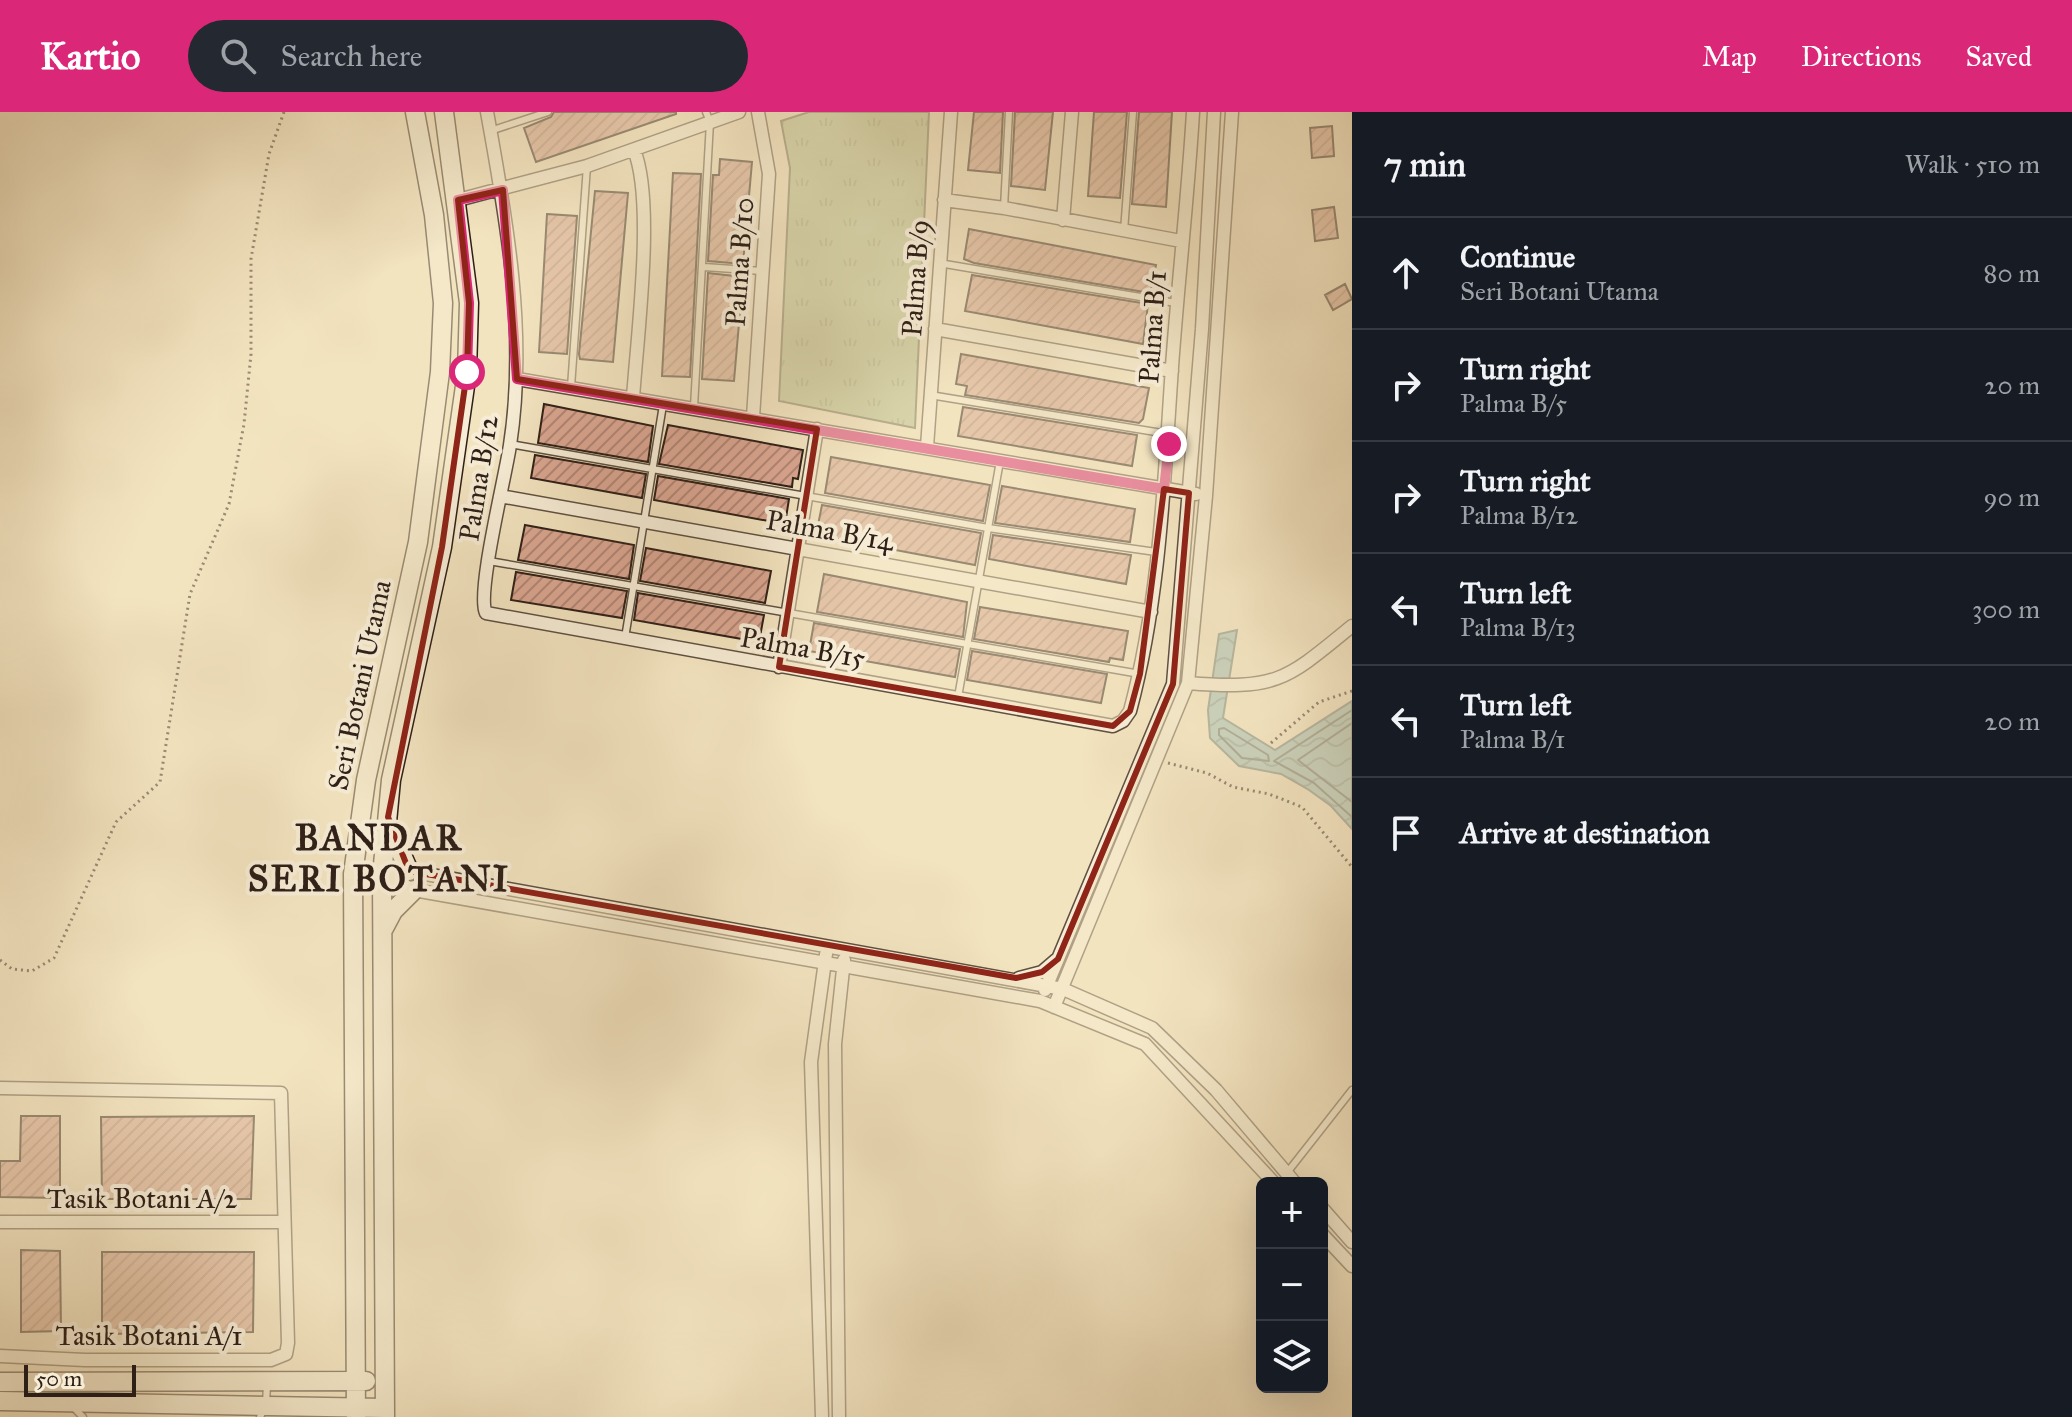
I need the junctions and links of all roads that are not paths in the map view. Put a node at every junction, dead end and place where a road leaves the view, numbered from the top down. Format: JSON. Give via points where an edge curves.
{"nodes":[{"id":1,"x":415,"y":112,"type":"edge"},
{"id":2,"x":444,"y":112,"type":"edge"},
{"id":3,"x":487,"y":112,"type":"edge"},
{"id":4,"x":548,"y":112,"type":"edge"},
{"id":5,"x":739,"y":112,"type":"edge"},
{"id":6,"x":758,"y":112,"type":"edge"},
{"id":7,"x":951,"y":112,"type":"edge"},
{"id":8,"x":1009,"y":112,"type":"edge"},
{"id":9,"x":1072,"y":112,"type":"edge"},
{"id":10,"x":1133,"y":112,"type":"edge"},
{"id":11,"x":1193,"y":112,"type":"edge"},
{"id":12,"x":1214,"y":112,"type":"edge"},
{"id":13,"x":1232,"y":112,"type":"edge"},
{"id":14,"x":708,"y":117,"type":"edge"},
{"id":15,"x":490,"y":131,"type":"junction"},
{"id":16,"x":634,"y":150,"type":"junction"},
{"id":17,"x":587,"y":166,"type":"junction"},
{"id":18,"x":503,"y":190,"type":"junction"},
{"id":19,"x":458,"y":200,"type":"junction"},
{"id":20,"x":944,"y":200,"type":"junction"},
{"id":21,"x":1004,"y":208,"type":"junction"},
{"id":22,"x":1063,"y":220,"type":"junction"},
{"id":23,"x":1124,"y":231,"type":"junction"},
{"id":24,"x":1181,"y":241,"type":"junction"},
{"id":25,"x":939,"y":263,"type":"junction"},
{"id":26,"x":704,"y":267,"type":"junction"},
{"id":27,"x":762,"y":271,"type":"junction"},
{"id":28,"x":1177,"y":303,"type":"junction"},
{"id":29,"x":935,"y":329,"type":"junction"},
{"id":30,"x":1172,"y":371,"type":"junction"},
{"id":31,"x":517,"y":379,"type":"junction"},
{"id":32,"x":571,"y":387,"type":"junction"},
{"id":33,"x":930,"y":395,"type":"junction"},
{"id":34,"x":633,"y":398,"type":"junction"},
{"id":35,"x":663,"y":403,"type":"junction"},
{"id":36,"x":694,"y":407,"type":"junction"},
{"id":37,"x":753,"y":417,"type":"junction"},
{"id":38,"x":817,"y":429,"type":"junction"},
{"id":39,"x":1170,"y":434,"type":"junction"},
{"id":40,"x":510,"y":444,"type":"junction"},
{"id":41,"x":927,"y":447,"type":"junction"},
{"id":42,"x":1000,"y":461,"type":"junction"},
{"id":43,"x":653,"y":468,"type":"junction"},
{"id":44,"x":1164,"y":489,"type":"junction"},
{"id":45,"x":1189,"y":493,"type":"junction"},
{"id":46,"x":500,"y":496,"type":"junction"},
{"id":47,"x":807,"y":496,"type":"junction"},
{"id":48,"x":1206,"y":496,"type":"junction"},
{"id":49,"x":645,"y":522,"type":"junction"},
{"id":50,"x":988,"y":528,"type":"junction"},
{"id":51,"x":798,"y":549,"type":"junction"},
{"id":52,"x":1156,"y":552,"type":"junction"},
{"id":53,"x":489,"y":561,"type":"junction"},
{"id":54,"x":980,"y":582,"type":"junction"},
{"id":55,"x":635,"y":587,"type":"junction"},
{"id":56,"x":1151,"y":612,"type":"junction"},
{"id":57,"x":486,"y":613,"type":"joint"},
{"id":58,"x":788,"y":613,"type":"junction"},
{"id":59,"x":1352,"y":626,"type":"edge"},
{"id":60,"x":625,"y":638,"type":"junction"},
{"id":61,"x":968,"y":644,"type":"junction"},
{"id":62,"x":779,"y":667,"type":"junction"},
{"id":63,"x":1140,"y":674,"type":"junction"},
{"id":64,"x":1188,"y":683,"type":"junction"},
{"id":65,"x":958,"y":697,"type":"junction"},
{"id":66,"x":1113,"y":726,"type":"joint"},
{"id":67,"x":363,"y":802,"type":"junction"},
{"id":68,"x":388,"y":817,"type":"junction"},
{"id":69,"x":409,"y":871,"type":"junction"},
{"id":70,"x":382,"y":875,"type":"junction"},
{"id":71,"x":414,"y":890,"type":"junction"},
{"id":72,"x":352,"y":900,"type":"junction"},
{"id":73,"x":383,"y":931,"type":"junction"},
{"id":74,"x":828,"y":945,"type":"junction"},
{"id":75,"x":847,"y":949,"type":"junction"},
{"id":76,"x":1058,"y":959,"type":"junction"},
{"id":77,"x":825,"y":961,"type":"junction"},
{"id":78,"x":1074,"y":962,"type":"junction"},
{"id":79,"x":844,"y":965,"type":"junction"},
{"id":80,"x":1016,"y":978,"type":"junction"},
{"id":81,"x":1047,"y":984,"type":"junction"},
{"id":82,"x":1063,"y":989,"type":"junction"},
{"id":83,"x":1083,"y":997,"type":"junction"},
{"id":84,"x":1040,"y":1001,"type":"junction"},
{"id":85,"x":1054,"y":1007,"type":"junction"},
{"id":86,"x":0,"y":1088,"type":"edge"},
{"id":87,"x":1352,"y":1090,"type":"edge"},
{"id":88,"x":1268,"y":1177,"type":"edge"},
{"id":89,"x":1289,"y":1177,"type":"edge"},
{"id":90,"x":1292,"y":1177,"type":"edge"},
{"id":91,"x":1328,"y":1215,"type":"edge"},
{"id":92,"x":0,"y":1222,"type":"edge"},
{"id":93,"x":284,"y":1222,"type":"junction"},
{"id":94,"x":1328,"y":1240,"type":"edge"},
{"id":95,"x":1352,"y":1242,"type":"edge"},
{"id":96,"x":1352,"y":1266,"type":"edge"},
{"id":97,"x":0,"y":1356,"type":"edge"},
{"id":98,"x":384,"y":1381,"type":"junction"},
{"id":99,"x":0,"y":1382,"type":"edge"},
{"id":100,"x":356,"y":1382,"type":"junction"},
{"id":101,"x":28,"y":1383,"type":"junction"},
{"id":102,"x":267,"y":1383,"type":"junction"},
{"id":103,"x":68,"y":1402,"type":"junction"},
{"id":104,"x":9,"y":1407,"type":"edge"},
{"id":105,"x":263,"y":1411,"type":"edge"},
{"id":106,"x":356,"y":1413,"type":"edge"},
{"id":107,"x":384,"y":1413,"type":"edge"},
{"id":108,"x":83,"y":1417,"type":"edge"},
{"id":109,"x":822,"y":1417,"type":"edge"},
{"id":110,"x":839,"y":1417,"type":"edge"}],
"edges":[{"from":1,"to":67,"type":"main road","name":"Seri Botani Utama","via":[[443,303],[440,372],[418,542]]},
{"from":2,"to":19,"type":"main road","name":"Seri Botani Utama"},
{"from":3,"to":15,"type":"street","name":"Palma B/12"},
{"from":4,"to":15,"type":"lane"},
{"from":5,"to":14,"type":"street"},
{"from":6,"to":27,"type":"street","name":"Palma B/10","via":[[769,174]]},
{"from":7,"to":20,"type":"street","name":"Palma B/9"},
{"from":8,"to":21,"type":"lane"},
{"from":9,"to":22,"type":"street"},
{"from":10,"to":23,"type":"lane"},
{"from":11,"to":24,"type":"street","name":"Palma B/1"},
{"from":12,"to":45,"type":"street"},
{"from":13,"to":48,"type":"street"},
{"from":14,"to":16,"type":"street"},
{"from":14,"to":26,"type":"lane"},
{"from":15,"to":18,"type":"street","name":"Palma B/12"},
{"from":16,"to":17,"type":"street"},
{"from":16,"to":34,"type":"street","via":[[642,167],[644,204]]},
{"from":17,"to":18,"type":"street"},
{"from":17,"to":32,"type":"lane"},
{"from":18,"to":19,"type":"street"},
{"from":18,"to":31,"type":"street","name":"Palma B/12"},
{"from":19,"to":68,"type":"main road","name":"Seri Botani Utama","via":[[469,303],[467,372],[442,547],[391,780]]},
{"from":20,"to":21,"type":"street"},
{"from":20,"to":25,"type":"street","name":"Palma B/9"},
{"from":21,"to":22,"type":"street"},
{"from":22,"to":23,"type":"street"},
{"from":23,"to":24,"type":"street"},
{"from":24,"to":28,"type":"street","name":"Palma B/1"},
{"from":25,"to":28,"type":"lane"},
{"from":25,"to":29,"type":"street","name":"Palma B/9"},
{"from":26,"to":27,"type":"lane"},
{"from":26,"to":36,"type":"lane"},
{"from":27,"to":37,"type":"street","name":"Palma B/10"},
{"from":28,"to":30,"type":"street","name":"Palma B/1"},
{"from":29,"to":30,"type":"street"},
{"from":29,"to":33,"type":"street","name":"Palma B/9"},
{"from":30,"to":39,"type":"street","name":"Palma B/1"},
{"from":31,"to":32,"type":"street"},
{"from":31,"to":40,"type":"street","name":"Palma B/12"},
{"from":32,"to":34,"type":"street"},
{"from":33,"to":39,"type":"lane"},
{"from":33,"to":41,"type":"street","name":"Palma B/9"},
{"from":34,"to":35,"type":"street"},
{"from":35,"to":36,"type":"street"},
{"from":35,"to":43,"type":"lane"},
{"from":36,"to":37,"type":"street"},
{"from":37,"to":38,"type":"street"},
{"from":38,"to":41,"type":"street"},
{"from":38,"to":47,"type":"street"},
{"from":39,"to":44,"type":"street","name":"Palma B/1"},
{"from":40,"to":43,"type":"lane"},
{"from":40,"to":46,"type":"street","name":"Palma B/12"},
{"from":41,"to":42,"type":"street"},
{"from":42,"to":44,"type":"street"},
{"from":42,"to":50,"type":"lane"},
{"from":43,"to":47,"type":"lane"},
{"from":43,"to":49,"type":"lane"},
{"from":44,"to":45,"type":"street"},
{"from":44,"to":52,"type":"street","name":"Palma B/1"},
{"from":45,"to":48,"type":"street"},
{"from":45,"to":76,"type":"street","via":[[1173,684]]},
{"from":46,"to":49,"type":"street","name":"Palma B/14"},
{"from":46,"to":53,"type":"street","name":"Palma B/12"},
{"from":47,"to":50,"type":"lane"},
{"from":47,"to":51,"type":"street"},
{"from":48,"to":64,"type":"street"},
{"from":49,"to":51,"type":"street","name":"Palma B/14"},
{"from":49,"to":55,"type":"lane"},
{"from":50,"to":52,"type":"lane"},
{"from":50,"to":54,"type":"lane"},
{"from":51,"to":54,"type":"street","name":"Palma B/14"},
{"from":51,"to":58,"type":"street"},
{"from":52,"to":56,"type":"street","name":"Palma B/1"},
{"from":53,"to":55,"type":"lane"},
{"from":53,"to":57,"type":"street","name":"Palma B/12"},
{"from":54,"to":56,"type":"street","name":"Palma B/14"},
{"from":54,"to":61,"type":"lane"},
{"from":55,"to":58,"type":"lane"},
{"from":55,"to":60,"type":"lane"},
{"from":56,"to":63,"type":"street","name":"Palma B/1"},
{"from":57,"to":60,"type":"street","name":"Palma B/15"},
{"from":58,"to":61,"type":"lane"},
{"from":58,"to":62,"type":"street"},
{"from":59,"to":64,"type":"street","via":[[1272,683]]},
{"from":60,"to":62,"type":"street","name":"Palma B/15"},
{"from":61,"to":63,"type":"lane"},
{"from":61,"to":65,"type":"lane"},
{"from":62,"to":65,"type":"street","name":"Palma B/15"},
{"from":63,"to":66,"type":"street","name":"Palma B/1","via":[[1130,711]]},
{"from":64,"to":78,"type":"street"},
{"from":65,"to":66,"type":"street","name":"Palma B/15"},
{"from":67,"to":70,"type":"main road","via":[[368,855]]},
{"from":67,"to":72,"type":"main road","name":"Seri Botani Utama"},
{"from":68,"to":69,"type":"main road"},
{"from":68,"to":70,"type":"main road","name":"Seri Botani Utama"},
{"from":69,"to":70,"type":"street"},
{"from":69,"to":74,"type":"street"},
{"from":70,"to":71,"type":"street"},
{"from":70,"to":72,"type":"main road"},
{"from":70,"to":73,"type":"main road","name":"Seri Botani Utama"},
{"from":71,"to":73,"type":"main road","via":[[393,911]]},
{"from":71,"to":77,"type":"street"},
{"from":72,"to":100,"type":"main road","name":"Seri Botani Utama"},
{"from":73,"to":98,"type":"main road","name":"Seri Botani Utama"},
{"from":74,"to":75,"type":"street"},
{"from":74,"to":77,"type":"street"},
{"from":75,"to":79,"type":"street"},
{"from":75,"to":80,"type":"street"},
{"from":76,"to":80,"type":"street","via":[[1042,972]]},
{"from":76,"to":81,"type":"street"},
{"from":77,"to":79,"type":"street"},
{"from":77,"to":109,"type":"street","via":[[811,1062]]},
{"from":78,"to":82,"type":"street"},
{"from":78,"to":83,"type":"street"},
{"from":79,"to":84,"type":"street"},
{"from":79,"to":110,"type":"street","via":[[835,1044]]},
{"from":80,"to":81,"type":"street"},
{"from":81,"to":82,"type":"street"},
{"from":81,"to":84,"type":"street"},
{"from":82,"to":83,"type":"street"},
{"from":82,"to":85,"type":"street"},
{"from":83,"to":89,"type":"street","via":[[1152,1028],[1216,1090]]},
{"from":84,"to":85,"type":"street"},
{"from":85,"to":88,"type":"street","via":[[1145,1044]]},
{"from":86,"to":93,"type":"street","via":[[281,1093]]},
{"from":87,"to":90,"type":"lane"},
{"from":91,"to":95,"type":"street"},
{"from":92,"to":93,"type":"street","name":"Tasik Botani A/2"},
{"from":93,"to":97,"type":"street","name":"Tasik Botani A/1","via":[[286,1354],[271,1360]]},
{"from":94,"to":96,"type":"street"},
{"from":98,"to":100,"type":"main road"},
{"from":98,"to":107,"type":"main road","name":"Seri Botani Utama"},
{"from":99,"to":101,"type":"main road"},
{"from":99,"to":104,"type":"main road"},
{"from":100,"to":102,"type":"main road"},
{"from":100,"to":106,"type":"main road","name":"Seri Botani Utama"},
{"from":101,"to":102,"type":"main road"},
{"from":101,"to":104,"type":"main road"},
{"from":102,"to":105,"type":"lane"},
{"from":103,"to":104,"type":"main road"},
{"from":103,"to":105,"type":"main road"},
{"from":103,"to":108,"type":"lane"},
{"from":105,"to":106,"type":"main road"},
{"from":106,"to":107,"type":"main road"}]}
